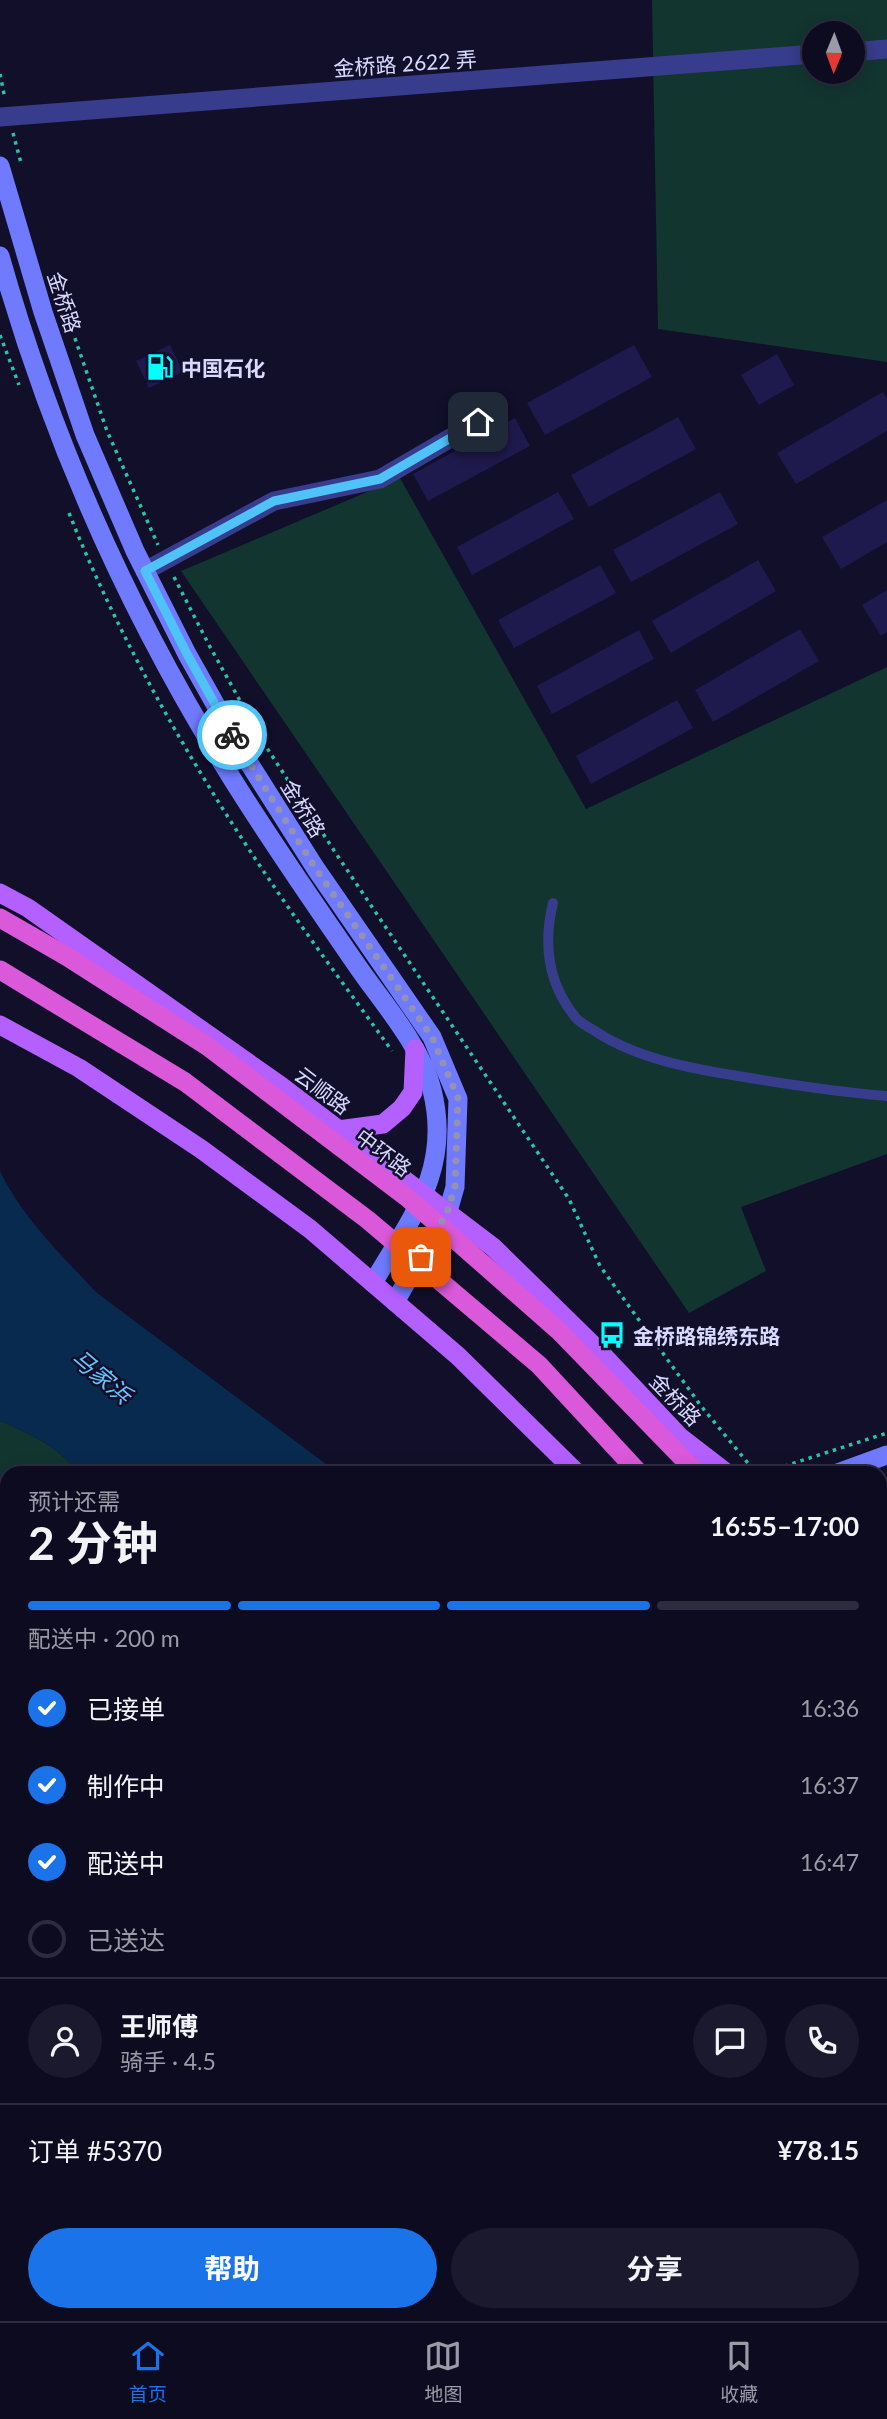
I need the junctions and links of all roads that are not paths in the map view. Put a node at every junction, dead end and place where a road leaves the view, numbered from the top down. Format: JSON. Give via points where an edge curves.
{"nodes":[{"id":1,"x":887,"y":49,"type":"edge"},
{"id":2,"x":865,"y":50,"type":"edge"},
{"id":3,"x":802,"y":55,"type":"edge"},
{"id":4,"x":5,"y":117,"type":"edge"},
{"id":5,"x":0,"y":166,"type":"edge"},
{"id":6,"x":0,"y":256,"type":"edge"},
{"id":7,"x":478,"y":422,"type":"dead end"},
{"id":8,"x":145,"y":571,"type":"junction"},
{"id":9,"x":0,"y":893,"type":"edge"},
{"id":10,"x":553,"y":903,"type":"dead end"},
{"id":11,"x":0,"y":918,"type":"edge"},
{"id":12,"x":0,"y":970,"type":"edge"},
{"id":13,"x":0,"y":1025,"type":"edge"},
{"id":14,"x":415,"y":1049,"type":"junction"},
{"id":15,"x":887,"y":1096,"type":"edge"},
{"id":16,"x":338,"y":1130,"type":"junction"},
{"id":17,"x":425,"y":1196,"type":"junction"},
{"id":18,"x":447,"y":1213,"type":"junction"},
{"id":19,"x":373,"y":1283,"type":"junction"},
{"id":20,"x":396,"y":1302,"type":"junction"},
{"id":21,"x":598,"y":1350,"type":"joint"},
{"id":22,"x":887,"y":1455,"type":"edge"},
{"id":23,"x":570,"y":1466,"type":"edge"},
{"id":24,"x":632,"y":1466,"type":"edge"},
{"id":25,"x":690,"y":1466,"type":"edge"},
{"id":26,"x":718,"y":1466,"type":"edge"},
{"id":27,"x":857,"y":1466,"type":"edge"}],
"edges":[{"from":1,"to":2,"type":"street"},
{"from":3,"to":4,"type":"street","name":"金桥路 2622 弄"},
{"from":5,"to":8,"type":"main road","name":"金桥路","via":[[85,435]]},
{"from":6,"to":14,"type":"main road","name":"金桥路","via":[[61,440],[112,558],[229,774]]},
{"from":7,"to":8,"type":"street","via":[[380,479],[274,501]]},
{"from":8,"to":18,"type":"main road","name":"金桥路","via":[[242,752],[432,1037],[458,1098],[455,1187]]},
{"from":9,"to":16,"type":"main road","name":"云顺路","via":[[28,908]]},
{"from":10,"to":15,"type":"lane","via":[[547,925],[554,983],[577,1020],[615,1043],[683,1067]]},
{"from":11,"to":25,"type":"highway","name":"中环路","bridge":true,"via":[[207,1046],[409,1199],[558,1330]]},
{"from":12,"to":24,"type":"highway","bridge":true,"via":[[185,1082],[368,1220],[539,1365]]},
{"from":13,"to":19,"type":"main road","via":[[79,1068],[212,1157],[310,1229]]},
{"from":14,"to":16,"type":"main road","via":[[413,1092],[402,1108],[383,1124]]},
{"from":14,"to":17,"type":"main road","name":"金桥路","via":[[432,1089],[437,1128],[434,1168]]},
{"from":16,"to":17,"type":"main road","name":"云顺路"},
{"from":17,"to":18,"type":"main road","name":"云顺路"},
{"from":17,"to":19,"type":"main road","name":"金桥路"},
{"from":18,"to":20,"type":"main road","name":"金桥路"},
{"from":18,"to":21,"type":"main road","name":"云顺路","via":[[492,1247]]},
{"from":19,"to":20,"type":"main road"},
{"from":20,"to":23,"type":"main road"},
{"from":21,"to":26,"type":"main road","name":"金桥路","via":[[680,1437]]},
{"from":22,"to":27,"type":"main road"}]}
